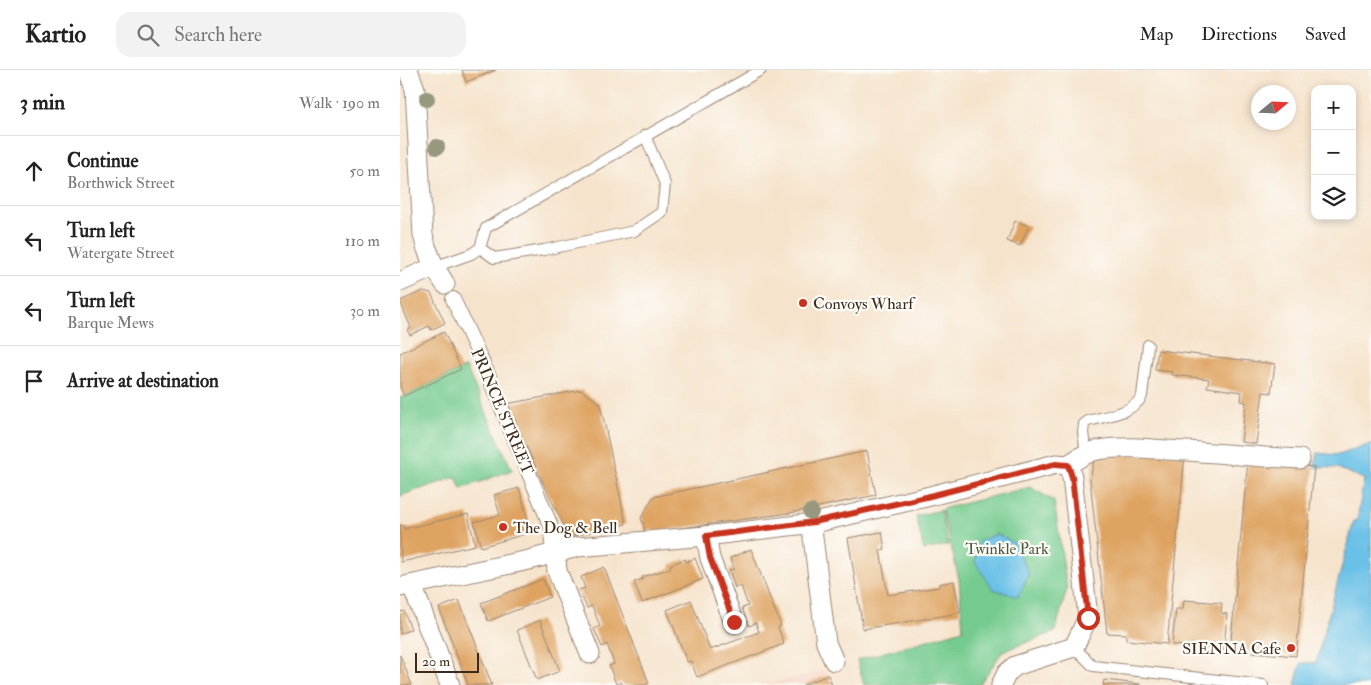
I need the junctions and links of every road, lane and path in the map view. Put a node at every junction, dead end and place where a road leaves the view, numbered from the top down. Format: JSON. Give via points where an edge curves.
{"nodes":[{"id":1,"x":408,"y":70,"type":"edge"},
{"id":2,"x":761,"y":70,"type":"edge"},
{"id":3,"x":645,"y":135,"type":"junction"},
{"id":4,"x":480,"y":248,"type":"junction"},
{"id":5,"x":434,"y":267,"type":"junction"},
{"id":6,"x":400,"y":282,"type":"edge"},
{"id":7,"x":449,"y":292,"type":"joint"},
{"id":8,"x":1148,"y":345,"type":"dead end"},
{"id":9,"x":1086,"y":454,"type":"junction"},
{"id":10,"x":1300,"y":459,"type":"dead end"},
{"id":11,"x":1068,"y":465,"type":"junction"},
{"id":12,"x":814,"y":522,"type":"junction"},
{"id":13,"x":706,"y":536,"type":"junction"},
{"id":14,"x":553,"y":537,"type":"junction"},
{"id":15,"x":406,"y":586,"type":"edge"},
{"id":16,"x":734,"y":622,"type":"dead end"},
{"id":17,"x":1074,"y":647,"type":"junction"},
{"id":18,"x":590,"y":654,"type":"dead end"},
{"id":19,"x":834,"y":661,"type":"dead end"},
{"id":20,"x":450,"y":685,"type":"edge"},
{"id":21,"x":1001,"y":685,"type":"edge"},
{"id":22,"x":1263,"y":685,"type":"edge"}],
"edges":[{"from":1,"to":5,"type":"street","name":"PRINCE STREET","via":[[414,89],[423,235]]},
{"from":2,"to":3,"type":"lane"},
{"from":3,"to":4,"type":"lane","via":[[486,228]]},
{"from":3,"to":4,"type":"lane","via":[[665,184],[662,212],[634,231],[544,250],[494,258]]},
{"from":4,"to":5,"type":"lane"},
{"from":5,"to":6,"type":"street"},
{"from":5,"to":7,"type":"street","name":"PRINCE STREET"},
{"from":7,"to":14,"type":"street","name":"PRINCE STREET","via":[[486,370]]},
{"from":8,"to":9,"type":"lane","via":[[1139,402],[1133,408],[1084,424]]},
{"from":9,"to":10,"type":"street","via":[[1122,447]]},
{"from":9,"to":11,"type":"street"},
{"from":11,"to":12,"type":"street","via":[[1056,464]]},
{"from":11,"to":17,"type":"street","via":[[1088,618]]},
{"from":12,"to":13,"type":"street"},
{"from":12,"to":19,"type":"street","via":[[812,529],[826,643]]},
{"from":13,"to":14,"type":"street","via":[[577,547]]},
{"from":13,"to":16,"type":"street","via":[[710,558]]},
{"from":14,"to":15,"type":"street","via":[[529,560]]},
{"from":14,"to":18,"type":"street","via":[[557,571]]},
{"from":15,"to":20,"type":"street"},
{"from":17,"to":21,"type":"street","via":[[1015,666]]},
{"from":17,"to":22,"type":"lane","via":[[1093,666]]}]}
